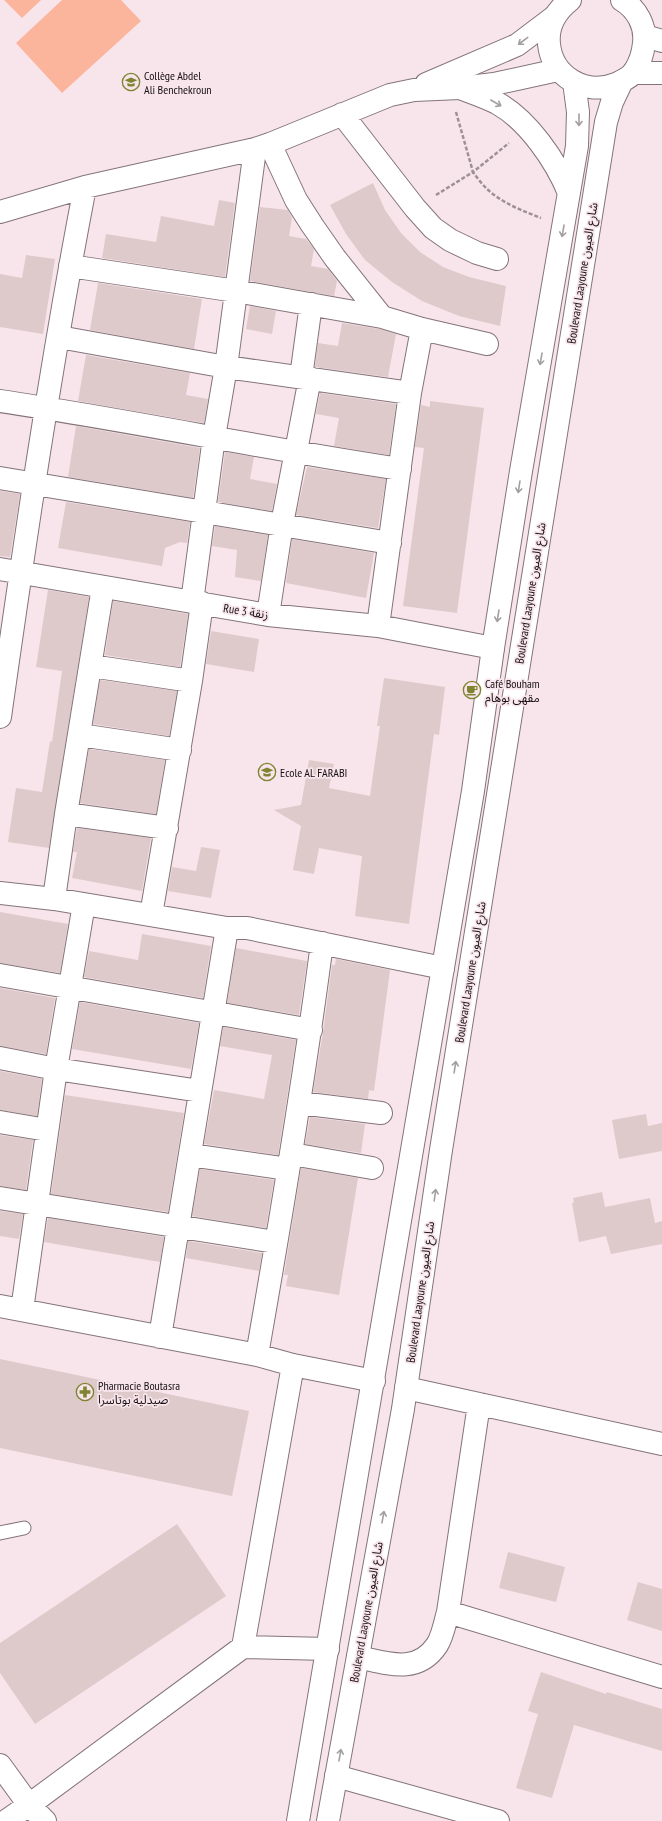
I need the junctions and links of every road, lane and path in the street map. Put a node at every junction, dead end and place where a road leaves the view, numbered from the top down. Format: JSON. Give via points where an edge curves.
{"nodes":[{"id":1,"x":570,"y":0,"type":"edge"},
{"id":2,"x":622,"y":0,"type":"edge"},
{"id":3,"x":554,"y":17,"type":"junction"},
{"id":4,"x":654,"y":38,"type":"edge"},
{"id":5,"x":662,"y":73,"type":"edge"},
{"id":6,"x":566,"y":76,"type":"junction"},
{"id":7,"x":628,"y":77,"type":"junction"},
{"id":8,"x":455,"y":88,"type":"junction"},
{"id":9,"x":414,"y":90,"type":"junction"},
{"id":10,"x":342,"y":114,"type":"junction"},
{"id":11,"x":528,"y":127,"type":"junction"},
{"id":12,"x":263,"y":147,"type":"junction"},
{"id":13,"x":472,"y":172,"type":"junction"},
{"id":14,"x":85,"y":187,"type":"junction"},
{"id":15,"x":569,"y":193,"type":"junction"},
{"id":16,"x":415,"y":208,"type":"junction"},
{"id":17,"x":0,"y":212,"type":"edge"},
{"id":18,"x":563,"y":228,"type":"junction"},
{"id":19,"x":497,"y":259,"type":"dead end"},
{"id":20,"x":70,"y":266,"type":"junction"},
{"id":21,"x":236,"y":291,"type":"junction"},
{"id":22,"x":311,"y":304,"type":"junction"},
{"id":23,"x":382,"y":317,"type":"junction"},
{"id":24,"x":422,"y":329,"type":"junction"},
{"id":25,"x":59,"y":337,"type":"junction"},
{"id":26,"x":487,"y":344,"type":"dead end"},
{"id":27,"x":226,"y":368,"type":"junction"},
{"id":28,"x":306,"y":377,"type":"junction"},
{"id":29,"x":410,"y":393,"type":"junction"},
{"id":30,"x":0,"y":401,"type":"edge"},
{"id":31,"x":47,"y":408,"type":"junction"},
{"id":32,"x":214,"y":437,"type":"junction"},
{"id":33,"x":297,"y":454,"type":"junction"},
{"id":34,"x":400,"y":469,"type":"junction"},
{"id":35,"x":0,"y":478,"type":"edge"},
{"id":36,"x":34,"y":482,"type":"junction"},
{"id":37,"x":204,"y":512,"type":"junction"},
{"id":38,"x":282,"y":524,"type":"junction"},
{"id":39,"x":390,"y":542,"type":"junction"},
{"id":40,"x":10,"y":570,"type":"edge"},
{"id":41,"x":104,"y":587,"type":"junction"},
{"id":42,"x":197,"y":603,"type":"junction"},
{"id":43,"x":268,"y":615,"type":"junction"},
{"id":44,"x":378,"y":626,"type":"junction"},
{"id":45,"x":493,"y":648,"type":"junction"},
{"id":46,"x":5,"y":649,"type":"edge"},
{"id":47,"x":91,"y":666,"type":"junction"},
{"id":48,"x":192,"y":681,"type":"junction"},
{"id":49,"x":0,"y":717,"type":"edge"},
{"id":50,"x":80,"y":735,"type":"junction"},
{"id":51,"x":180,"y":750,"type":"junction"},
{"id":52,"x":66,"y":814,"type":"junction"},
{"id":53,"x":167,"y":828,"type":"junction"},
{"id":54,"x":0,"y":893,"type":"edge"},
{"id":55,"x":54,"y":899,"type":"junction"},
{"id":56,"x":84,"y":904,"type":"junction"},
{"id":57,"x":151,"y":915,"type":"junction"},
{"id":58,"x":227,"y":928,"type":"junction"},
{"id":59,"x":322,"y":943,"type":"junction"},
{"id":60,"x":443,"y":968,"type":"junction"},
{"id":61,"x":0,"y":975,"type":"edge"},
{"id":62,"x":69,"y":986,"type":"junction"},
{"id":63,"x":213,"y":1013,"type":"junction"},
{"id":64,"x":311,"y":1030,"type":"junction"},
{"id":65,"x":0,"y":1058,"type":"edge"},
{"id":66,"x":56,"y":1069,"type":"junction"},
{"id":67,"x":200,"y":1091,"type":"junction"},
{"id":68,"x":300,"y":1103,"type":"junction"},
{"id":69,"x":381,"y":1113,"type":"dead end"},
{"id":70,"x":0,"y":1122,"type":"edge"},
{"id":71,"x":47,"y":1130,"type":"junction"},
{"id":72,"x":190,"y":1155,"type":"junction"},
{"id":73,"x":290,"y":1162,"type":"junction"},
{"id":74,"x":372,"y":1168,"type":"dead end"},
{"id":75,"x":0,"y":1198,"type":"edge"},
{"id":76,"x":38,"y":1205,"type":"junction"},
{"id":77,"x":178,"y":1226,"type":"junction"},
{"id":78,"x":275,"y":1242,"type":"junction"},
{"id":79,"x":0,"y":1306,"type":"edge"},
{"id":80,"x":22,"y":1310,"type":"junction"},
{"id":81,"x":160,"y":1337,"type":"junction"},
{"id":82,"x":257,"y":1355,"type":"junction"},
{"id":83,"x":293,"y":1365,"type":"junction"},
{"id":84,"x":374,"y":1381,"type":"junction"},
{"id":85,"x":406,"y":1388,"type":"junction"},
{"id":86,"x":479,"y":1404,"type":"junction"},
{"id":87,"x":662,"y":1444,"type":"edge"},
{"id":88,"x":24,"y":1528,"type":"dead end"},
{"id":89,"x":0,"y":1533,"type":"edge"},
{"id":90,"x":448,"y":1612,"type":"junction"},
{"id":91,"x":243,"y":1647,"type":"junction"},
{"id":92,"x":328,"y":1648,"type":"junction"},
{"id":93,"x":358,"y":1657,"type":"junction"},
{"id":94,"x":662,"y":1677,"type":"edge"},
{"id":95,"x":0,"y":1765,"type":"edge"},
{"id":96,"x":336,"y":1776,"type":"junction"},
{"id":97,"x":29,"y":1805,"type":"junction"},
{"id":98,"x":6,"y":1821,"type":"edge"},
{"id":99,"x":45,"y":1821,"type":"edge"},
{"id":100,"x":298,"y":1821,"type":"edge"},
{"id":101,"x":328,"y":1821,"type":"edge"},
{"id":102,"x":498,"y":1821,"type":"edge"}],
"edges":[{"from":1,"to":3,"type":"street"},
{"from":2,"to":4,"type":"street","via":[[630,5]]},
{"from":3,"to":6,"type":"street","name":"Boulevard Laayoune شارع العيون","via":[[548,35],[550,53]]},
{"from":3,"to":9,"type":"street","one_way":true,"via":[[517,45]]},
{"from":4,"to":7,"type":"street","name":"Boulevard Laayoune شارع العيون"},
{"from":5,"to":7,"type":"street"},
{"from":6,"to":7,"type":"street","via":[[584,86],[597,88],[610,86]]},
{"from":6,"to":8,"type":"street"},
{"from":6,"to":15,"type":"street","name":"Boulevard Laayoune شارع العيون","one_way":true,"via":[[577,97],[579,129]]},
{"from":85,"to":7,"type":"street","name":"Boulevard Laayoune شارع العيون","one_way":true,"via":[[444,1134],[606,122],[612,102]]},
{"from":8,"to":9,"type":"street"},
{"from":8,"to":11,"type":"street","one_way":true,"via":[[499,104]]},
{"from":8,"to":13,"type":"path"},
{"from":9,"to":10,"type":"street","via":[[390,95]]},
{"from":10,"to":12,"type":"street"},
{"from":10,"to":16,"type":"street"},
{"from":11,"to":13,"type":"path"},
{"from":11,"to":15,"type":"street","via":[[562,176]]},
{"from":12,"to":14,"type":"street"},
{"from":12,"to":21,"type":"street"},
{"from":12,"to":23,"type":"street","via":[[334,258]]},
{"from":13,"to":16,"type":"path"},
{"from":13,"to":18,"type":"path","via":[[496,196]]},
{"from":14,"to":17,"type":"street"},
{"from":14,"to":20,"type":"street"},
{"from":15,"to":18,"type":"street","name":"Boulevard Laayoune شارع العيون"},
{"from":16,"to":19,"type":"street","via":[[433,228],[450,240]]},
{"from":18,"to":45,"type":"street","name":"Boulevard Laayoune شارع العيون","one_way":true},
{"from":20,"to":21,"type":"street"},
{"from":20,"to":25,"type":"street"},
{"from":21,"to":22,"type":"street"},
{"from":21,"to":27,"type":"street"},
{"from":22,"to":23,"type":"street"},
{"from":22,"to":28,"type":"street"},
{"from":23,"to":24,"type":"street"},
{"from":24,"to":26,"type":"street"},
{"from":24,"to":29,"type":"street"},
{"from":25,"to":27,"type":"street"},
{"from":25,"to":31,"type":"street"},
{"from":27,"to":28,"type":"street"},
{"from":27,"to":32,"type":"street"},
{"from":28,"to":29,"type":"street"},
{"from":28,"to":33,"type":"street"},
{"from":29,"to":34,"type":"street"},
{"from":30,"to":31,"type":"street"},
{"from":31,"to":32,"type":"street"},
{"from":31,"to":36,"type":"street"},
{"from":32,"to":33,"type":"street"},
{"from":32,"to":37,"type":"street"},
{"from":33,"to":34,"type":"street"},
{"from":33,"to":38,"type":"street"},
{"from":34,"to":39,"type":"street"},
{"from":35,"to":36,"type":"street"},
{"from":36,"to":37,"type":"street"},
{"from":36,"to":40,"type":"street"},
{"from":37,"to":38,"type":"street"},
{"from":37,"to":42,"type":"street"},
{"from":38,"to":39,"type":"street"},
{"from":38,"to":43,"type":"street"},
{"from":39,"to":44,"type":"street"},
{"from":40,"to":41,"type":"street","name":"Rue 3 زنقة"},
{"from":40,"to":46,"type":"street"},
{"from":41,"to":42,"type":"street","name":"Rue 3 زنقة"},
{"from":41,"to":47,"type":"street"},
{"from":42,"to":43,"type":"street","name":"Rue 3 زنقة"},
{"from":42,"to":48,"type":"street"},
{"from":43,"to":44,"type":"street","name":"Rue 3 زنقة"},
{"from":44,"to":45,"type":"street","name":"Rue 3 زنقة"},
{"from":45,"to":60,"type":"street","name":"Boulevard Laayoune شارع العيون","via":[[474,784]]},
{"from":46,"to":49,"type":"street"},
{"from":47,"to":48,"type":"street"},
{"from":47,"to":50,"type":"street"},
{"from":48,"to":51,"type":"street"},
{"from":50,"to":51,"type":"street"},
{"from":50,"to":52,"type":"street"},
{"from":51,"to":53,"type":"street"},
{"from":52,"to":53,"type":"street"},
{"from":52,"to":55,"type":"street"},
{"from":53,"to":57,"type":"street"},
{"from":54,"to":55,"type":"street"},
{"from":55,"to":56,"type":"street"},
{"from":56,"to":57,"type":"street"},
{"from":56,"to":62,"type":"street"},
{"from":57,"to":58,"type":"street"},
{"from":58,"to":59,"type":"street","via":[[247,928]]},
{"from":58,"to":63,"type":"street"},
{"from":59,"to":60,"type":"street"},
{"from":59,"to":64,"type":"street"},
{"from":60,"to":84,"type":"street","name":"Boulevard Laayoune شارع العيون"},
{"from":61,"to":62,"type":"street"},
{"from":62,"to":63,"type":"street"},
{"from":62,"to":66,"type":"street"},
{"from":63,"to":64,"type":"street"},
{"from":63,"to":67,"type":"street"},
{"from":64,"to":68,"type":"street"},
{"from":65,"to":66,"type":"street"},
{"from":66,"to":67,"type":"street"},
{"from":66,"to":71,"type":"street"},
{"from":67,"to":72,"type":"street"},
{"from":68,"to":69,"type":"street"},
{"from":68,"to":73,"type":"street"},
{"from":70,"to":71,"type":"street"},
{"from":71,"to":76,"type":"street"},
{"from":72,"to":73,"type":"street"},
{"from":72,"to":77,"type":"street"},
{"from":73,"to":74,"type":"street"},
{"from":73,"to":78,"type":"street"},
{"from":75,"to":76,"type":"street"},
{"from":76,"to":77,"type":"street"},
{"from":76,"to":80,"type":"street"},
{"from":77,"to":78,"type":"street"},
{"from":77,"to":81,"type":"street"},
{"from":78,"to":82,"type":"street"},
{"from":79,"to":80,"type":"street"},
{"from":80,"to":81,"type":"street"},
{"from":81,"to":82,"type":"street"},
{"from":82,"to":83,"type":"street"},
{"from":83,"to":84,"type":"street"},
{"from":83,"to":91,"type":"street"},
{"from":84,"to":92,"type":"street","name":"Boulevard Laayoune شارع العيون"},
{"from":85,"to":86,"type":"street"},
{"from":93,"to":85,"type":"street","name":"Boulevard Laayoune شارع العيون","one_way":true},
{"from":86,"to":87,"type":"street"},
{"from":86,"to":90,"type":"street"},
{"from":88,"to":89,"type":"lane"},
{"from":90,"to":93,"type":"street","via":[[438,1644],[420,1660],[399,1666]]},
{"from":90,"to":94,"type":"street"},
{"from":91,"to":92,"type":"street"},
{"from":91,"to":97,"type":"street"},
{"from":92,"to":100,"type":"street","name":"Boulevard Laayoune شارع العيون"},
{"from":96,"to":93,"type":"street","name":"Boulevard Laayoune شارع العيون","one_way":true},
{"from":95,"to":97,"type":"street"},
{"from":96,"to":101,"type":"street","name":"Boulevard Laayoune شارع العيون"},
{"from":96,"to":102,"type":"street"},
{"from":97,"to":98,"type":"street"},
{"from":97,"to":99,"type":"street"}]}
